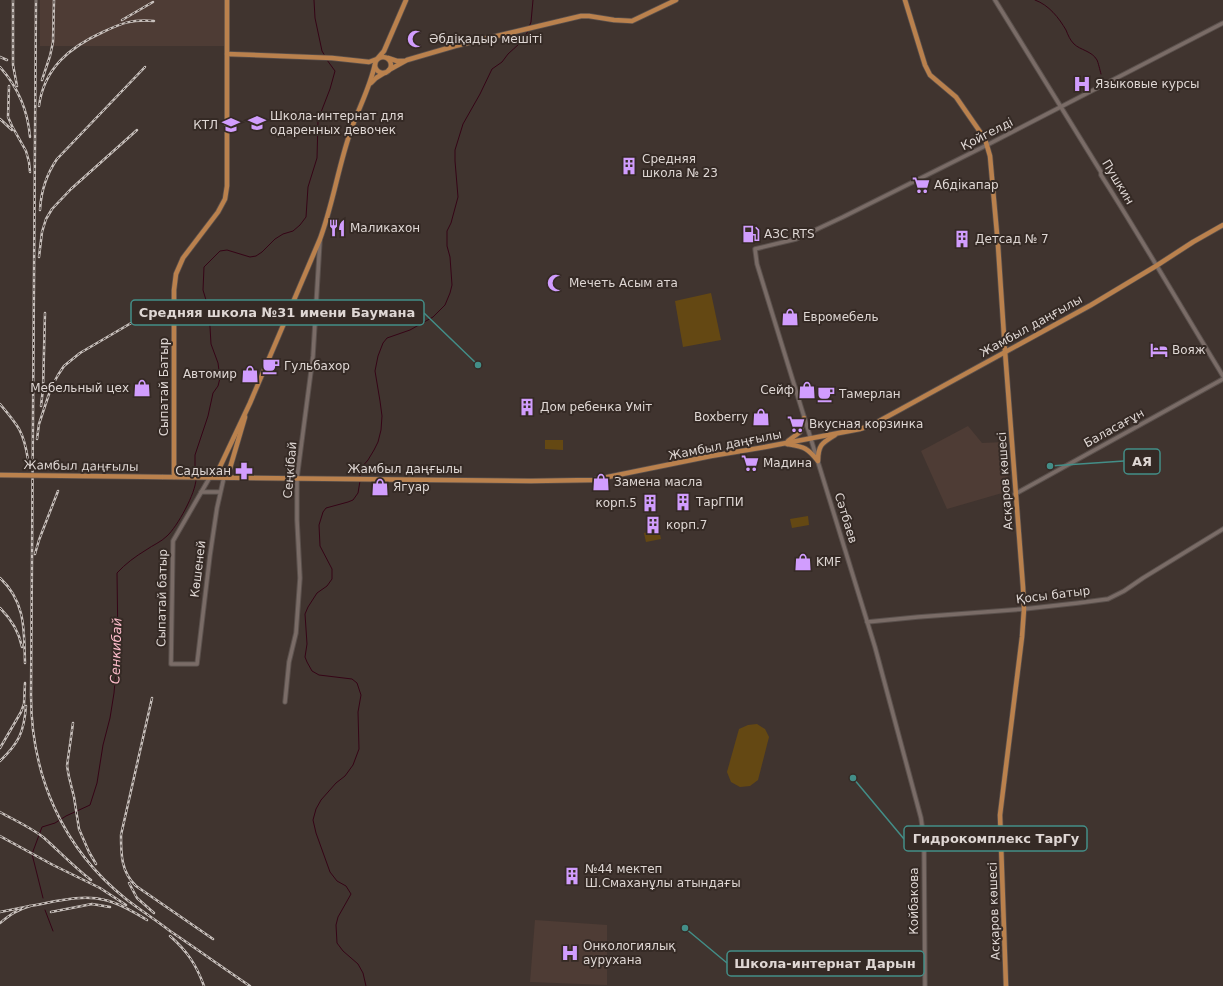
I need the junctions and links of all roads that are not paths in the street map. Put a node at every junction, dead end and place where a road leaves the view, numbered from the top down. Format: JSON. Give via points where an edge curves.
{"nodes":[{"id":1,"x":227,"y":0,"type":"edge"},
{"id":2,"x":406,"y":0,"type":"edge"},
{"id":3,"x":676,"y":0,"type":"edge"},
{"id":4,"x":905,"y":0,"type":"edge"},
{"id":5,"x":995,"y":0,"type":"edge"},
{"id":6,"x":1223,"y":23,"type":"edge"},
{"id":7,"x":386,"y":47,"type":"junction"},
{"id":8,"x":227,"y":54,"type":"junction"},
{"id":9,"x":388,"y":58,"type":"junction"},
{"id":10,"x":408,"y":60,"type":"junction"},
{"id":11,"x":361,"y":61,"type":"junction"},
{"id":12,"x":376,"y":64,"type":"junction"},
{"id":13,"x":387,"y":71,"type":"junction"},
{"id":14,"x":368,"y":89,"type":"junction"},
{"id":15,"x":1060,"y":107,"type":"junction"},
{"id":16,"x":987,"y":145,"type":"junction"},
{"id":17,"x":1223,"y":225,"type":"edge"},
{"id":18,"x":320,"y":239,"type":"junction"},
{"id":19,"x":755,"y":249,"type":"joint"},
{"id":20,"x":1156,"y":266,"type":"junction"},
{"id":21,"x":1005,"y":352,"type":"junction"},
{"id":22,"x":1223,"y":376,"type":"edge"},
{"id":23,"x":1223,"y":379,"type":"edge"},
{"id":24,"x":250,"y":403,"type":"junction"},
{"id":25,"x":804,"y":418,"type":"junction"},
{"id":26,"x":838,"y":434,"type":"junction"},
{"id":27,"x":811,"y":438,"type":"junction"},
{"id":28,"x":784,"y":444,"type":"junction"},
{"id":29,"x":818,"y":461,"type":"junction"},
{"id":30,"x":220,"y":466,"type":"junction"},
{"id":31,"x":0,"y":475,"type":"edge"},
{"id":32,"x":174,"y":477,"type":"junction"},
{"id":33,"x":224,"y":477,"type":"junction"},
{"id":34,"x":210,"y":478,"type":"junction"},
{"id":35,"x":297,"y":478,"type":"junction"},
{"id":36,"x":201,"y":492,"type":"junction"},
{"id":37,"x":220,"y":492,"type":"junction"},
{"id":38,"x":1015,"y":494,"type":"junction"},
{"id":39,"x":1223,"y":529,"type":"edge"},
{"id":40,"x":1024,"y":609,"type":"junction"},
{"id":41,"x":867,"y":622,"type":"junction"},
{"id":42,"x":197,"y":664,"type":"joint"},
{"id":43,"x":285,"y":702,"type":"dead end"},
{"id":44,"x":915,"y":794,"type":"joint"},
{"id":45,"x":925,"y":986,"type":"edge"},
{"id":46,"x":1006,"y":986,"type":"edge"}],
"edges":[{"from":1,"to":8,"type":"main road","name":"Сыпатай Батыр"},
{"from":2,"to":7,"type":"main road"},
{"from":3,"to":10,"type":"main road","via":[[632,20],[581,16]]},
{"from":4,"to":16,"type":"main road","name":"Асқаров көшесі","via":[[930,76],[956,97]]},
{"from":5,"to":15,"type":"street","name":"Пушкин"},
{"from":6,"to":15,"type":"street","name":"Қойгелді"},
{"from":7,"to":9,"type":"main road"},
{"from":7,"to":12,"type":"main road"},
{"from":8,"to":11,"type":"main road"},
{"from":8,"to":32,"type":"main road","name":"Сыпатай Батыр","via":[[225,199],[183,258],[176,274]]},
{"from":9,"to":10,"type":"main road","via":[[396,61]]},
{"from":9,"to":12,"type":"main road","via":[[383,57]]},
{"from":9,"to":13,"type":"main road","via":[[391,65]]},
{"from":10,"to":13,"type":"main road"},
{"from":11,"to":12,"type":"main road"},
{"from":11,"to":12,"type":"main road"},
{"from":12,"to":13,"type":"main road","via":[[382,73]]},
{"from":12,"to":14,"type":"main road"},
{"from":13,"to":14,"type":"main road","via":[[371,82]]},
{"from":14,"to":18,"type":"main road","via":[[350,132]]},
{"from":15,"to":16,"type":"street","name":"Қойгелді"},
{"from":15,"to":20,"type":"street","name":"Пушкин"},
{"from":16,"to":19,"type":"street","name":"Қойгелді","via":[[796,239]]},
{"from":16,"to":21,"type":"main road","name":"Асқаров көшесі","via":[[998,245]]},
{"from":17,"to":20,"type":"main road","name":"Жамбыл даңғылы"},
{"from":18,"to":24,"type":"main road"},
{"from":18,"to":35,"type":"street","name":"Сеңкібай","via":[[313,356]]},
{"from":19,"to":25,"type":"street","name":"Сәтбаев","via":[[757,264]]},
{"from":20,"to":21,"type":"main road","name":"Жамбыл даңғылы"},
{"from":20,"to":22,"type":"street","name":"Пушкин"},
{"from":21,"to":26,"type":"main road","name":"Жамбыл даңғылы","via":[[872,425]]},
{"from":21,"to":38,"type":"main road","name":"Асқаров көшесі"},
{"from":23,"to":38,"type":"street","name":"Баласағұн"},
{"from":24,"to":30,"type":"main road"},
{"from":24,"to":33,"type":"main road","via":[[230,468]]},
{"from":25,"to":27,"type":"street","name":"Сәтбаев"},
{"from":25,"to":28,"type":"main road","via":[[800,432]]},
{"from":26,"to":27,"type":"main road","name":"Жамбыл даңғылы"},
{"from":26,"to":29,"type":"main road","via":[[820,446]]},
{"from":27,"to":28,"type":"main road","name":"Жамбыл даңғылы"},
{"from":27,"to":29,"type":"street","name":"Сәтбаев"},
{"from":28,"to":29,"type":"main road","via":[[805,448]]},
{"from":28,"to":35,"type":"main road","name":"Жамбыл даңғылы","via":[[592,480]]},
{"from":29,"to":41,"type":"street","name":"Сәтбаев"},
{"from":30,"to":33,"type":"main road"},
{"from":30,"to":34,"type":"main road","via":[[217,473]]},
{"from":31,"to":32,"type":"main road","name":"Жамбыл даңғылы","bridge":true},
{"from":32,"to":34,"type":"main road","name":"Жамбыл даңғылы"},
{"from":33,"to":34,"type":"main road","name":"Жамбыл даңғылы"},
{"from":33,"to":35,"type":"main road","name":"Жамбыл даңғылы"},
{"from":33,"to":37,"type":"street","name":"Көшеней"},
{"from":34,"to":36,"type":"street","name":"Сыпатай батыр"},
{"from":35,"to":43,"type":"street","name":"Сеңкібай","via":[[300,578],[296,633],[289,662]]},
{"from":36,"to":37,"type":"street"},
{"from":36,"to":42,"type":"street","name":"Сыпатай батыр","via":[[173,541],[171,664]]},
{"from":37,"to":42,"type":"street","name":"Көшеней"},
{"from":38,"to":40,"type":"main road","name":"Асқаров көшесі"},
{"from":39,"to":40,"type":"street","name":"Қосы батыр","via":[[1124,591],[1108,598]]},
{"from":40,"to":41,"type":"street","name":"Қосы батыр"},
{"from":40,"to":46,"type":"main road","name":"Асқаров көшесі","via":[[1000,815]]},
{"from":41,"to":44,"type":"street","name":"Сәтбаев"},
{"from":44,"to":45,"type":"street","name":"Койбакова","via":[[924,840]]}]}
